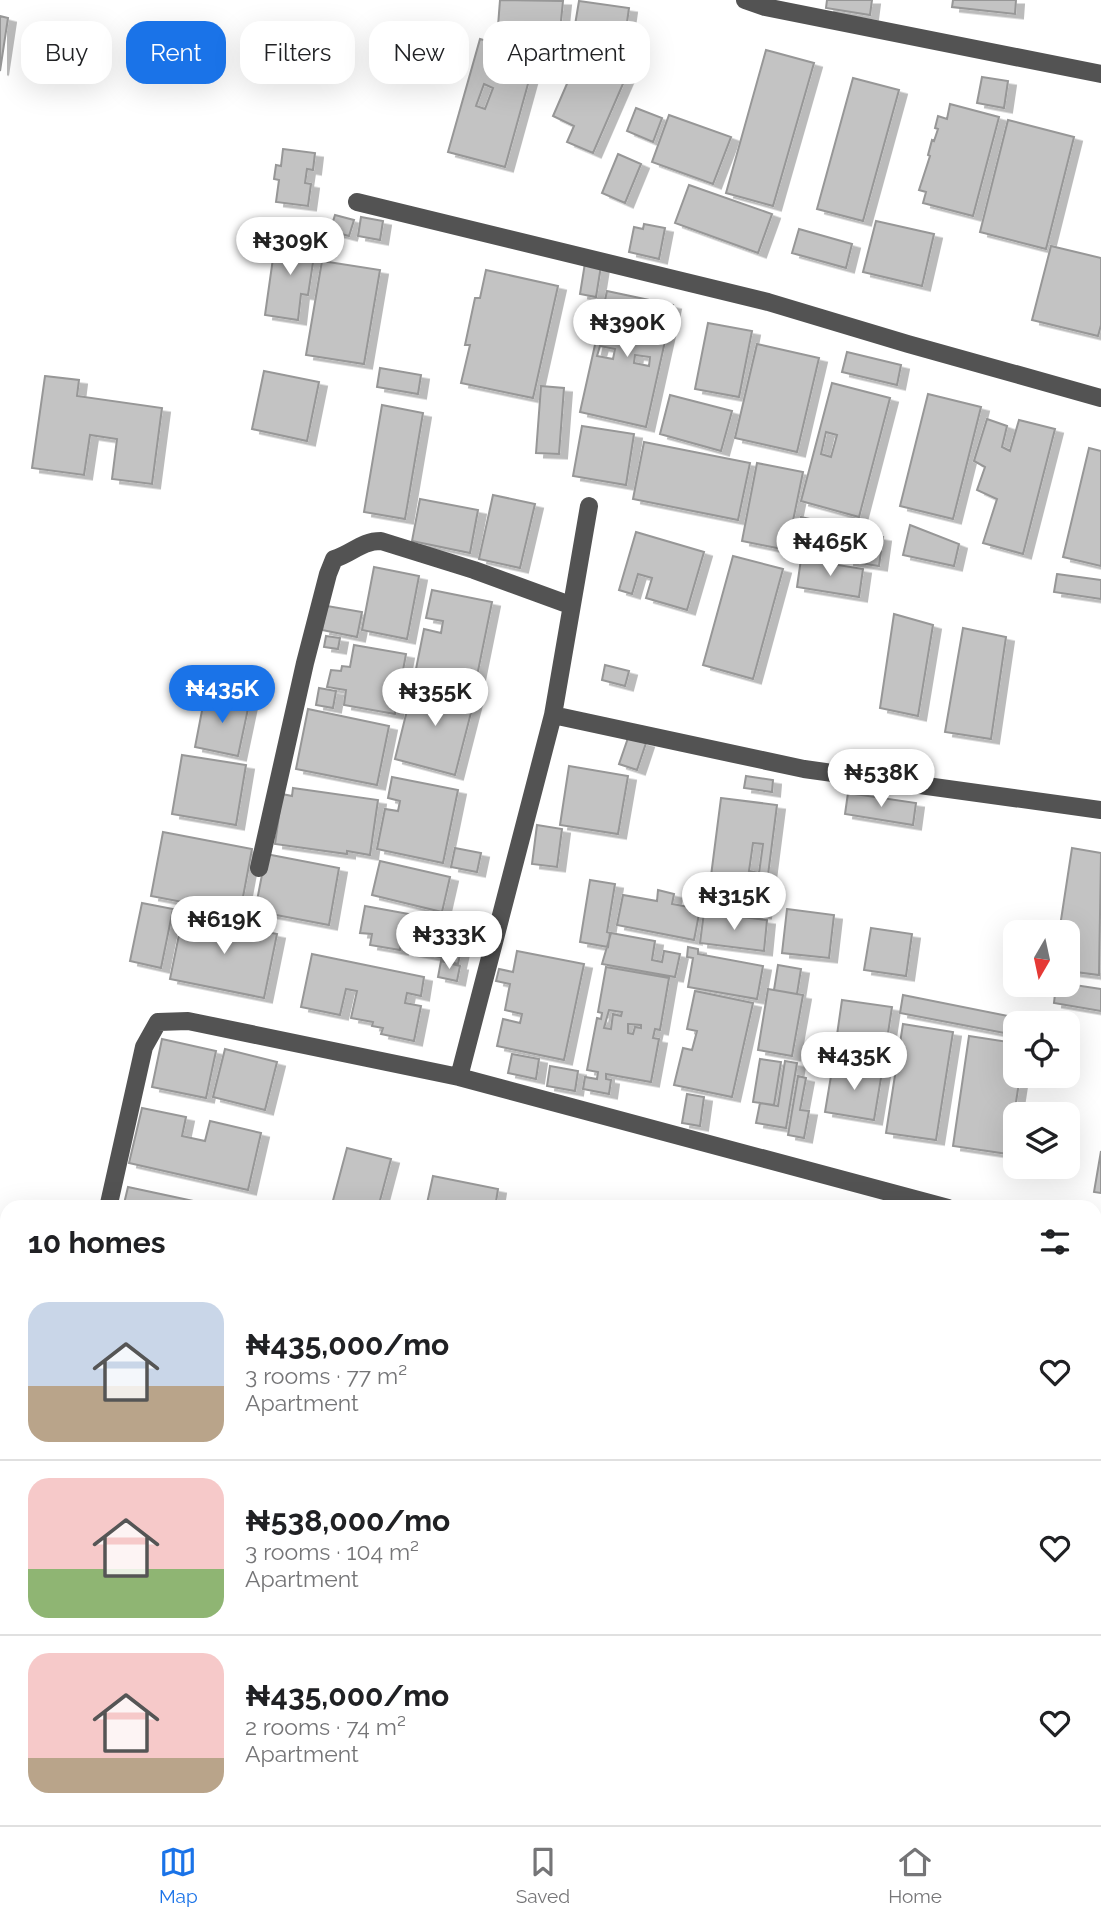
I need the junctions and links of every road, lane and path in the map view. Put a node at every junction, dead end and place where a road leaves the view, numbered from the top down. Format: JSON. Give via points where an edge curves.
{"nodes":[{"id":1,"x":745,"y":0,"type":"edge"},
{"id":2,"x":1101,"y":74,"type":"edge"},
{"id":3,"x":357,"y":202,"type":"dead end"},
{"id":4,"x":1101,"y":398,"type":"edge"},
{"id":5,"x":589,"y":506,"type":"dead end"},
{"id":6,"x":570,"y":605,"type":"junction"},
{"id":7,"x":553,"y":715,"type":"junction"},
{"id":8,"x":1101,"y":810,"type":"edge"},
{"id":9,"x":259,"y":868,"type":"dead end"},
{"id":10,"x":459,"y":1077,"type":"junction"},
{"id":11,"x":110,"y":1200,"type":"edge"},
{"id":12,"x":918,"y":1200,"type":"edge"}],
"edges":[{"from":1,"to":2,"type":"street"},
{"from":3,"to":4,"type":"street","via":[[768,302]]},
{"from":5,"to":6,"type":"street"},
{"from":6,"to":7,"type":"street"},
{"from":6,"to":9,"type":"street","via":[[381,541],[368,541],[334,559],[305,663]]},
{"from":7,"to":8,"type":"street","via":[[804,769]]},
{"from":7,"to":10,"type":"street"},
{"from":10,"to":11,"type":"street","via":[[188,1021],[158,1022],[144,1047]]},
{"from":10,"to":12,"type":"street"}]}
